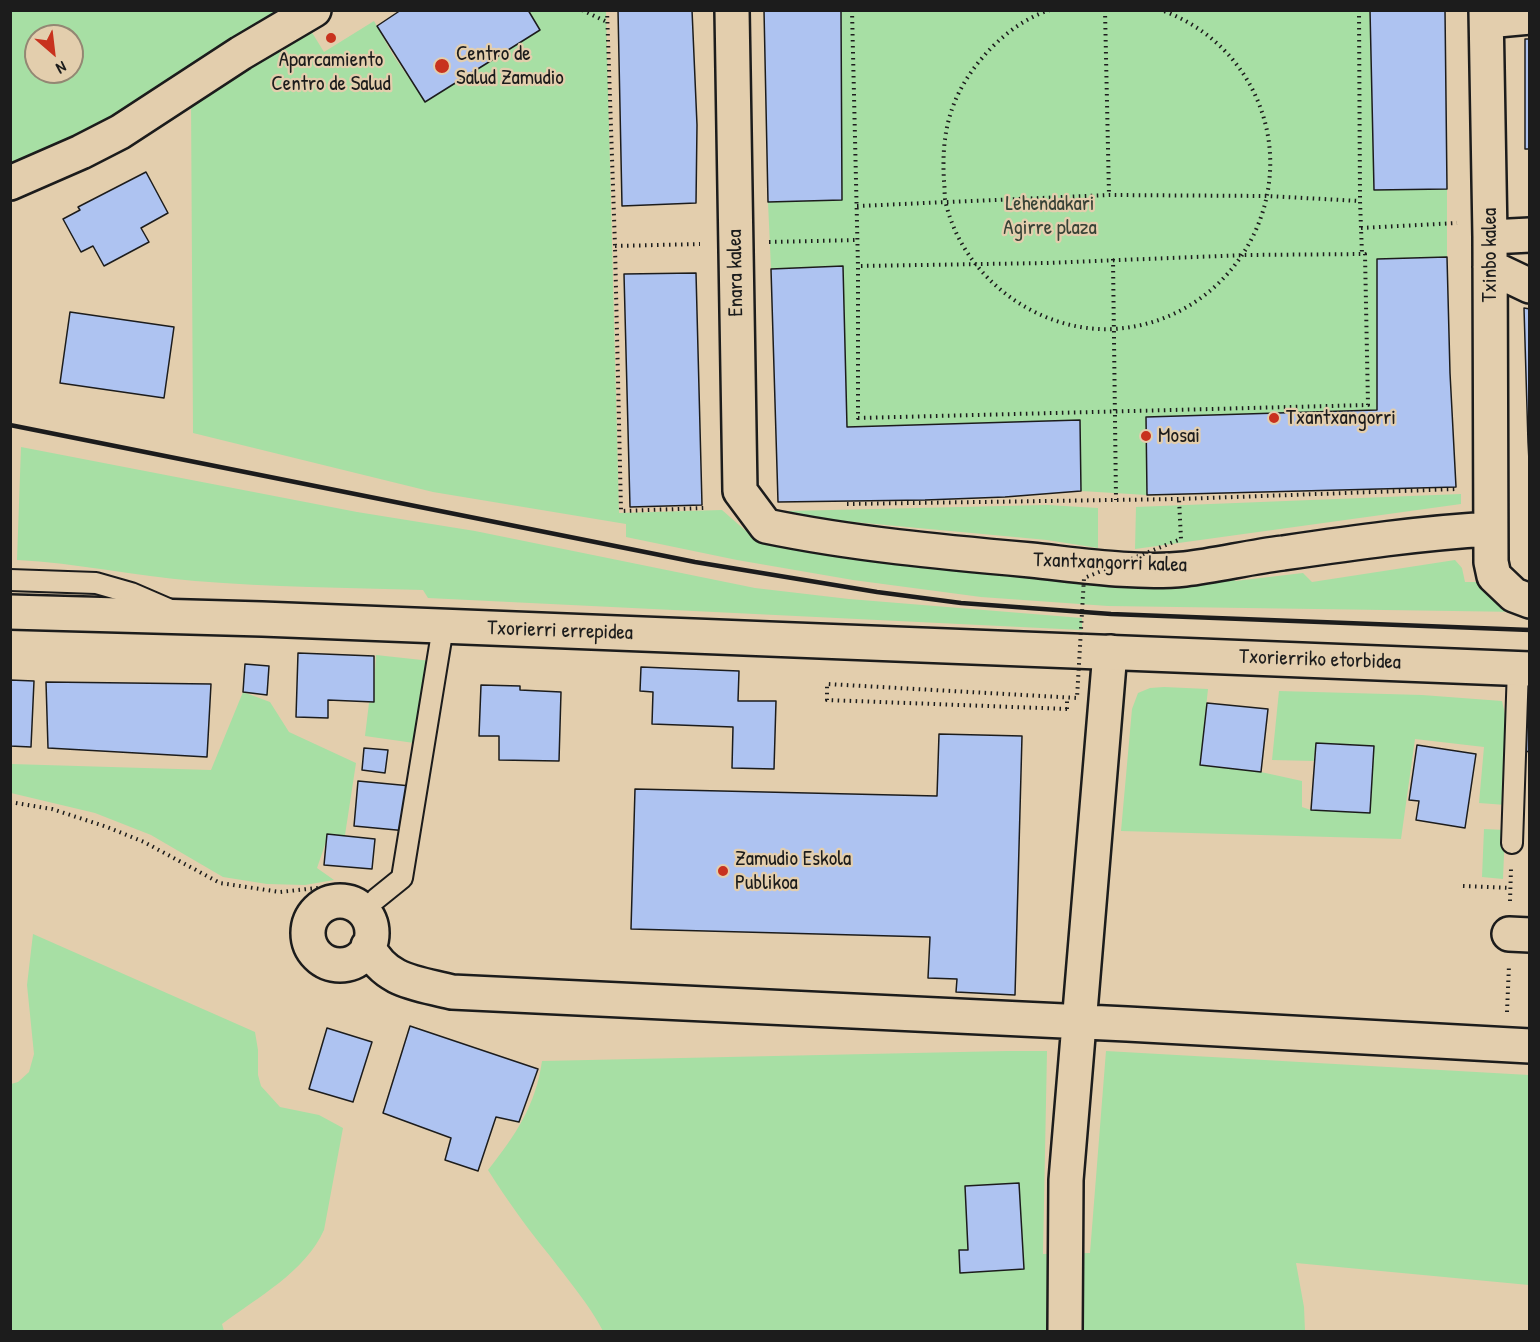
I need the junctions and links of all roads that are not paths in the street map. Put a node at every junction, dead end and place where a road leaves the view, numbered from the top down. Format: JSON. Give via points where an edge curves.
{"nodes":[{"id":1,"x":314,"y":10,"type":"edge"},
{"id":2,"x":732,"y":10,"type":"edge"},
{"id":3,"x":1487,"y":16,"type":"edge"},
{"id":4,"x":1530,"y":17,"type":"edge"},
{"id":5,"x":10,"y":183,"type":"edge"},
{"id":6,"x":1530,"y":235,"type":"edge"},
{"id":7,"x":1490,"y":252,"type":"junction"},
{"id":8,"x":1530,"y":286,"type":"edge"},
{"id":9,"x":1482,"y":506,"type":"junction"},
{"id":10,"x":766,"y":526,"type":"joint"},
{"id":11,"x":10,"y":580,"type":"edge"},
{"id":12,"x":1530,"y":601,"type":"edge"},
{"id":13,"x":10,"y":612,"type":"edge"},
{"id":14,"x":184,"y":616,"type":"junction"},
{"id":15,"x":443,"y":627,"type":"junction"},
{"id":16,"x":1110,"y":652,"type":"junction"},
{"id":17,"x":1524,"y":668,"type":"edge"},
{"id":18,"x":1512,"y":843,"type":"dead end"},
{"id":19,"x":376,"y":899,"type":"dead end"},
{"id":20,"x":368,"y":946,"type":"dead end"},
{"id":21,"x":1080,"y":1023,"type":"junction"},
{"id":22,"x":1530,"y":1046,"type":"edge"},
{"id":23,"x":1065,"y":1332,"type":"edge"}],
"edges":[{"from":1,"to":5,"type":"street","via":[[120,132]]},
{"from":2,"to":10,"type":"street","name":"Enara kalea","via":[[740,491]]},
{"from":3,"to":4,"type":"street"},
{"from":3,"to":7,"type":"street","name":"Txinbo kalea"},
{"from":6,"to":7,"type":"street"},
{"from":7,"to":8,"type":"street"},
{"from":7,"to":9,"type":"street","name":"Txinbo kalea"},
{"from":9,"to":10,"type":"street","name":"Txantxangorri kalea","via":[[1443,532],[1184,569],[1061,563],[896,547]]},
{"from":9,"to":12,"type":"street","name":"Txinbo kalea","via":[[1494,576],[1514,595]]},
{"from":11,"to":14,"type":"lane","via":[[96,583]]},
{"from":13,"to":14,"type":"street","name":"Txorierri errepidea"},
{"from":14,"to":15,"type":"street","name":"Txorierri errepidea"},
{"from":15,"to":16,"type":"street","name":"Txorierri errepidea"},
{"from":15,"to":19,"type":"lane","via":[[402,878]]},
{"from":16,"to":17,"type":"street","name":"Txorierriko etorbidea"},
{"from":16,"to":21,"type":"street"},
{"from":17,"to":18,"type":"lane"},
{"from":20,"to":21,"type":"street","via":[[388,973],[452,992]]},
{"from":21,"to":22,"type":"street"},
{"from":21,"to":23,"type":"street","via":[[1066,1180]]}]}
